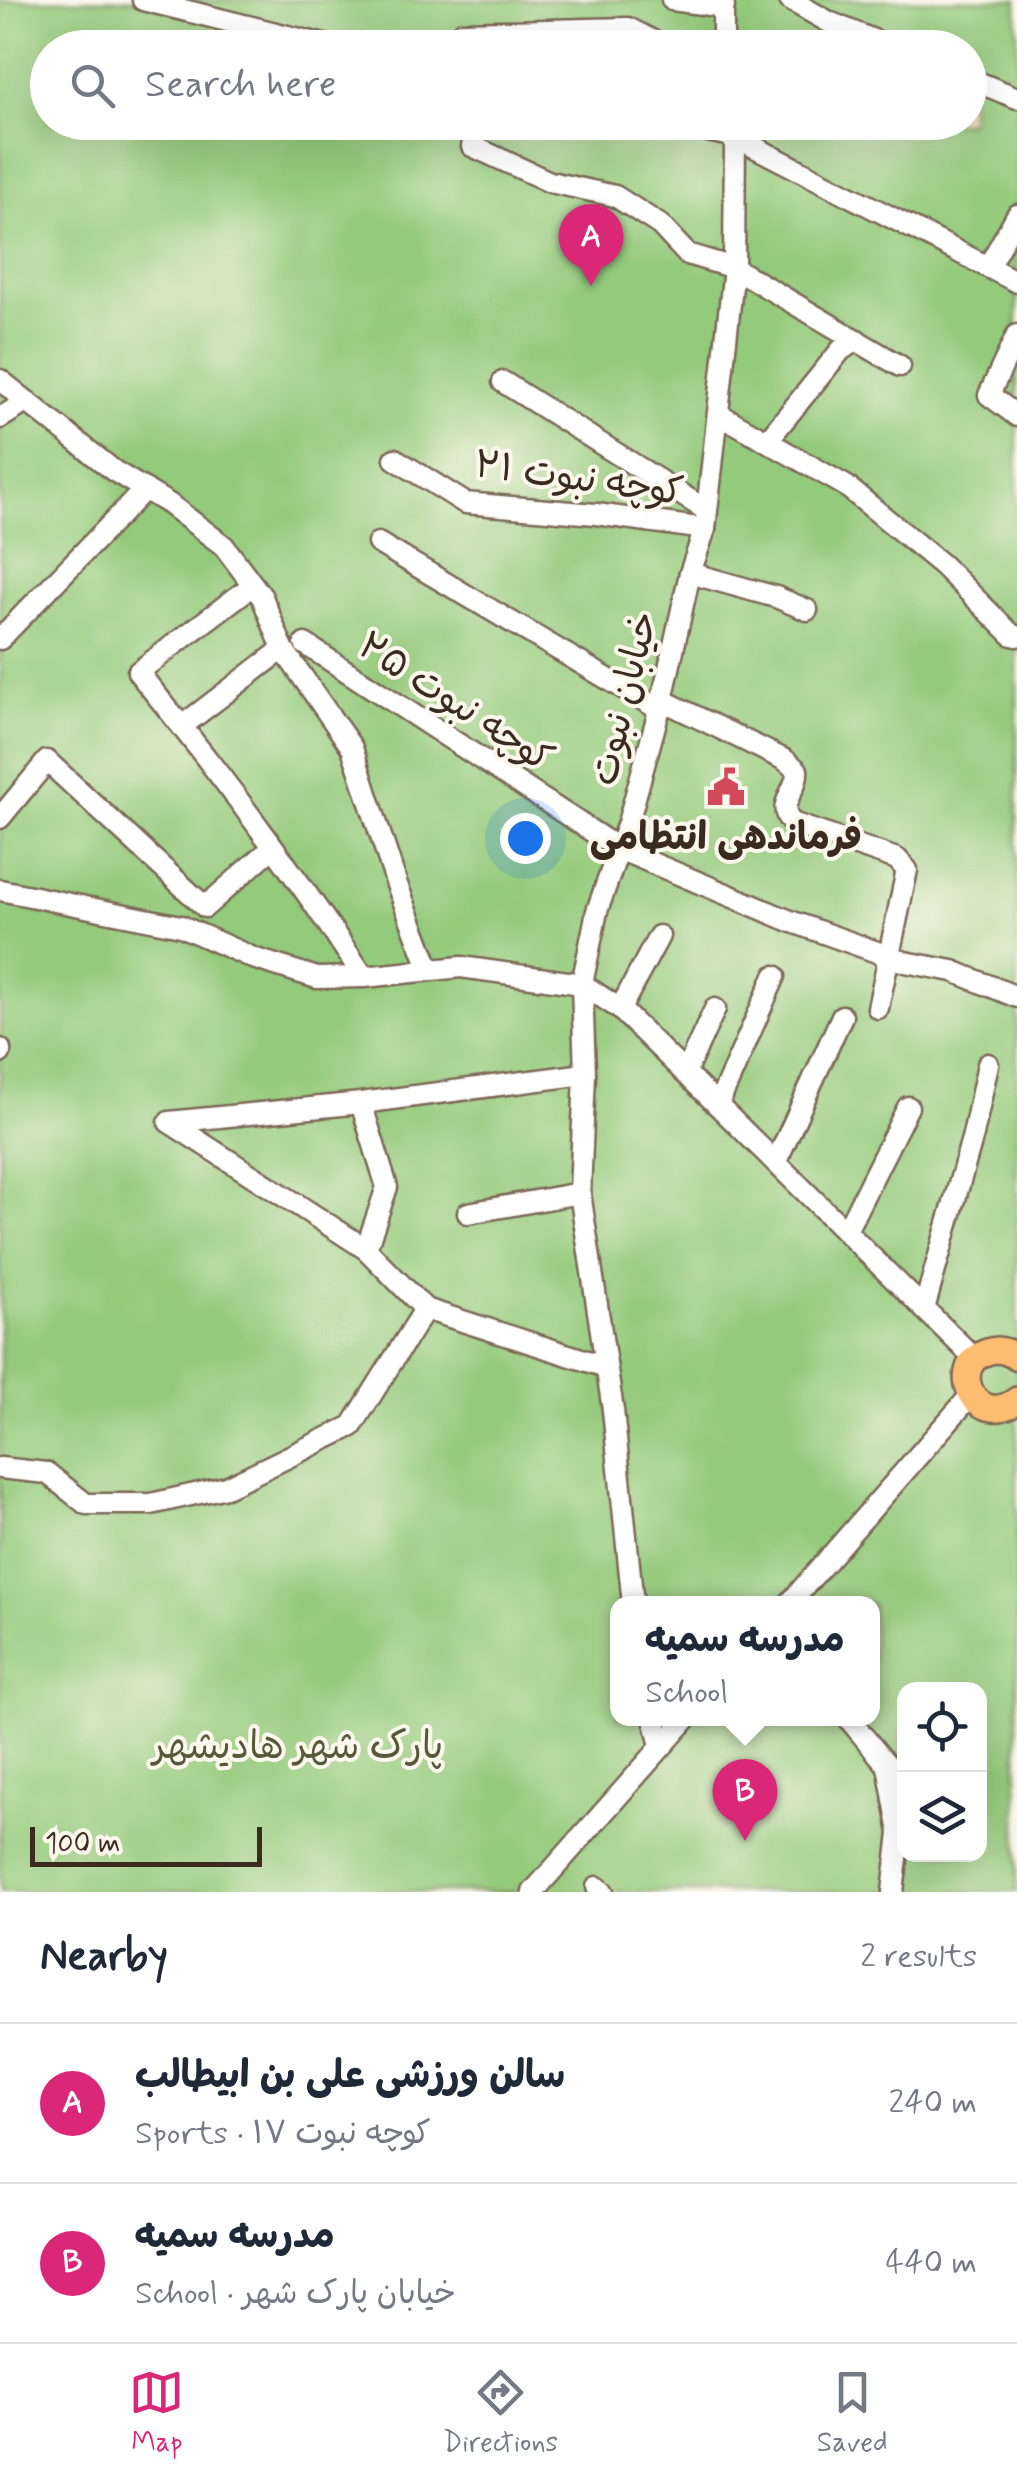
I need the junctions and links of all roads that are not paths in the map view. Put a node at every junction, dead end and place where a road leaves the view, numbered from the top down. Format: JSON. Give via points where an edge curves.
{"nodes":[{"id":1,"x":142,"y":0,"type":"edge"},
{"id":2,"x":672,"y":0,"type":"edge"},
{"id":3,"x":790,"y":0,"type":"edge"},
{"id":4,"x":723,"y":3,"type":"edge"},
{"id":5,"x":263,"y":30,"type":"edge"},
{"id":6,"x":546,"y":30,"type":"edge"},
{"id":7,"x":632,"y":30,"type":"edge"},
{"id":8,"x":722,"y":30,"type":"edge"},
{"id":9,"x":849,"y":30,"type":"edge"},
{"id":10,"x":987,"y":85,"type":"edge"},
{"id":11,"x":1017,"y":98,"type":"edge"},
{"id":12,"x":733,"y":140,"type":"edge"},
{"id":13,"x":752,"y":140,"type":"edge"},
{"id":14,"x":472,"y":146,"type":"dead end"},
{"id":15,"x":1017,"y":214,"type":"edge"},
{"id":16,"x":988,"y":266,"type":"junction"},
{"id":17,"x":734,"y":268,"type":"junction"},
{"id":18,"x":1017,"y":282,"type":"edge"},
{"id":19,"x":1017,"y":335,"type":"edge"},
{"id":20,"x":857,"y":340,"type":"junction"},
{"id":21,"x":900,"y":366,"type":"dead end"},
{"id":22,"x":0,"y":380,"type":"edge"},
{"id":23,"x":503,"y":382,"type":"dead end"},
{"id":24,"x":26,"y":402,"type":"junction"},
{"id":25,"x":720,"y":414,"type":"junction"},
{"id":26,"x":1017,"y":416,"type":"edge"},
{"id":27,"x":0,"y":418,"type":"edge"},
{"id":28,"x":767,"y":441,"type":"junction"},
{"id":29,"x":395,"y":459,"type":"dead end"},
{"id":30,"x":144,"y":489,"type":"junction"},
{"id":31,"x":706,"y":520,"type":"junction"},
{"id":32,"x":378,"y":543,"type":"dead end"},
{"id":33,"x":690,"y":573,"type":"junction"},
{"id":34,"x":253,"y":585,"type":"junction"},
{"id":35,"x":806,"y":610,"type":"dead end"},
{"id":36,"x":1017,"y":636,"type":"edge"},
{"id":37,"x":0,"y":639,"type":"edge"},
{"id":38,"x":305,"y":644,"type":"dead end"},
{"id":39,"x":283,"y":649,"type":"junction"},
{"id":40,"x":661,"y":705,"type":"junction"},
{"id":41,"x":182,"y":726,"type":"junction"},
{"id":42,"x":0,"y":818,"type":"edge"},
{"id":43,"x":273,"y":846,"type":"junction"},
{"id":44,"x":618,"y":849,"type":"junction"},
{"id":45,"x":0,"y":890,"type":"edge"},
{"id":46,"x":658,"y":936,"type":"dead end"},
{"id":47,"x":889,"y":956,"type":"junction"},
{"id":48,"x":430,"y":970,"type":"junction"},
{"id":49,"x":775,"y":976,"type":"dead end"},
{"id":50,"x":364,"y":978,"type":"junction"},
{"id":51,"x":582,"y":984,"type":"junction"},
{"id":52,"x":1017,"y":997,"type":"edge"},
{"id":53,"x":715,"y":1008,"type":"dead end"},
{"id":54,"x":878,"y":1008,"type":"dead end"},
{"id":55,"x":620,"y":1010,"type":"junction"},
{"id":56,"x":842,"y":1016,"type":"dead end"},
{"id":57,"x":988,"y":1064,"type":"dead end"},
{"id":58,"x":685,"y":1073,"type":"junction"},
{"id":59,"x":585,"y":1074,"type":"junction"},
{"id":60,"x":362,"y":1103,"type":"junction"},
{"id":61,"x":718,"y":1105,"type":"junction"},
{"id":62,"x":908,"y":1106,"type":"dead end"},
{"id":63,"x":776,"y":1162,"type":"junction"},
{"id":64,"x":580,"y":1193,"type":"junction"},
{"id":65,"x":468,"y":1213,"type":"dead end"},
{"id":66,"x":846,"y":1231,"type":"junction"},
{"id":67,"x":366,"y":1248,"type":"junction"},
{"id":68,"x":425,"y":1309,"type":"junction"},
{"id":69,"x":924,"y":1309,"type":"junction"},
{"id":70,"x":1017,"y":1358,"type":"edge"},
{"id":71,"x":974,"y":1359,"type":"junction"},
{"id":72,"x":606,"y":1366,"type":"junction"},
{"id":73,"x":972,"y":1395,"type":"junction"},
{"id":74,"x":1017,"y":1400,"type":"edge"},
{"id":75,"x":0,"y":1468,"type":"edge"},
{"id":76,"x":632,"y":1596,"type":"edge"},
{"id":77,"x":796,"y":1596,"type":"edge"},
{"id":78,"x":656,"y":1726,"type":"edge"},
{"id":79,"x":680,"y":1726,"type":"edge"},
{"id":80,"x":855,"y":1726,"type":"edge"},
{"id":81,"x":662,"y":1746,"type":"junction"},
{"id":82,"x":533,"y":1892,"type":"edge"},
{"id":83,"x":894,"y":1892,"type":"edge"}],
"edges":[{"from":1,"to":5,"type":"street"},
{"from":2,"to":4,"type":"street"},
{"from":3,"to":9,"type":"street"},
{"from":4,"to":8,"type":"street"},
{"from":6,"to":7,"type":"street"},
{"from":10,"to":11,"type":"street"},
{"from":12,"to":17,"type":"street","name":"خیابان نبوت"},
{"from":13,"to":16,"type":"street"},
{"from":14,"to":17,"type":"street","via":[[550,182],[615,196],[660,225],[688,254]]},
{"from":15,"to":16,"type":"street"},
{"from":16,"to":18,"type":"street"},
{"from":17,"to":20,"type":"street"},
{"from":17,"to":25,"type":"street","name":"خیابان نبوت"},
{"from":19,"to":26,"type":"street","via":[[989,395]]},
{"from":20,"to":21,"type":"street"},
{"from":20,"to":28,"type":"street","via":[[841,350]]},
{"from":22,"to":24,"type":"street"},
{"from":23,"to":31,"type":"street"},
{"from":24,"to":27,"type":"street"},
{"from":24,"to":30,"type":"street"},
{"from":25,"to":28,"type":"street"},
{"from":25,"to":31,"type":"street","name":"خیابان نبوت"},
{"from":28,"to":36,"type":"street","via":[[846,486]]},
{"from":29,"to":31,"type":"street","name":"کوچه نبوت ۲۱","via":[[466,503]]},
{"from":30,"to":34,"type":"street","via":[[224,546]]},
{"from":30,"to":37,"type":"street"},
{"from":31,"to":33,"type":"street","name":"خیابان نبوت"},
{"from":32,"to":40,"type":"street"},
{"from":33,"to":35,"type":"street"},
{"from":33,"to":40,"type":"street","name":"خیابان نبوت"},
{"from":34,"to":39,"type":"street"},
{"from":34,"to":41,"type":"street","via":[[138,672]]},
{"from":38,"to":44,"type":"street","name":"کوچه نبوت ۲۵"},
{"from":39,"to":41,"type":"street"},
{"from":39,"to":48,"type":"street","via":[[352,748]]},
{"from":40,"to":44,"type":"street","name":"خیابان نبوت"},
{"from":40,"to":47,"type":"street","via":[[797,770],[798,782],[784,804],[792,823],[898,859],[907,870]]},
{"from":41,"to":43,"type":"street"},
{"from":42,"to":43,"type":"street","via":[[47,761],[205,907]]},
{"from":43,"to":50,"type":"street"},
{"from":44,"to":47,"type":"street","name":"کوچه نبوت ۲۵"},
{"from":44,"to":51,"type":"street","name":"خیابان نبوت"},
{"from":45,"to":50,"type":"street","via":[[180,926],[317,978]]},
{"from":46,"to":55,"type":"street"},
{"from":47,"to":52,"type":"street","name":"کوچه نبوت ۲۵"},
{"from":47,"to":54,"type":"street"},
{"from":48,"to":50,"type":"street"},
{"from":48,"to":51,"type":"street","via":[[460,967]]},
{"from":49,"to":61,"type":"street"},
{"from":51,"to":55,"type":"street"},
{"from":51,"to":59,"type":"street","name":"خیابان نبوت"},
{"from":53,"to":58,"type":"street"},
{"from":55,"to":58,"type":"street"},
{"from":56,"to":63,"type":"street"},
{"from":57,"to":69,"type":"street"},
{"from":58,"to":61,"type":"street"},
{"from":59,"to":60,"type":"street"},
{"from":59,"to":64,"type":"street","name":"خیابان نبوت"},
{"from":60,"to":67,"type":"street","via":[[387,1187]]},
{"from":60,"to":67,"type":"street","via":[[169,1122]]},
{"from":61,"to":63,"type":"street"},
{"from":62,"to":66,"type":"street"},
{"from":63,"to":66,"type":"street"},
{"from":64,"to":65,"type":"street"},
{"from":64,"to":72,"type":"street","name":"خیابان نبوت"},
{"from":66,"to":69,"type":"street"},
{"from":67,"to":68,"type":"street"},
{"from":68,"to":72,"type":"street"},
{"from":68,"to":75,"type":"street","via":[[352,1426],[226,1487],[151,1504],[86,1504],[47,1473]]},
{"from":69,"to":71,"type":"street"},
{"from":70,"to":71,"type":"main road","via":[[991,1350]]},
{"from":71,"to":73,"type":"main road","via":[[967,1377]]},
{"from":72,"to":76,"type":"street","name":"خیابان نبوت"},
{"from":73,"to":74,"type":"main road","via":[[994,1408]]},
{"from":73,"to":77,"type":"street"},
{"from":78,"to":81,"type":"street"},
{"from":79,"to":81,"type":"street"},
{"from":80,"to":83,"type":"street","via":[[888,1766],[900,1833]]},
{"from":81,"to":82,"type":"street"}]}
